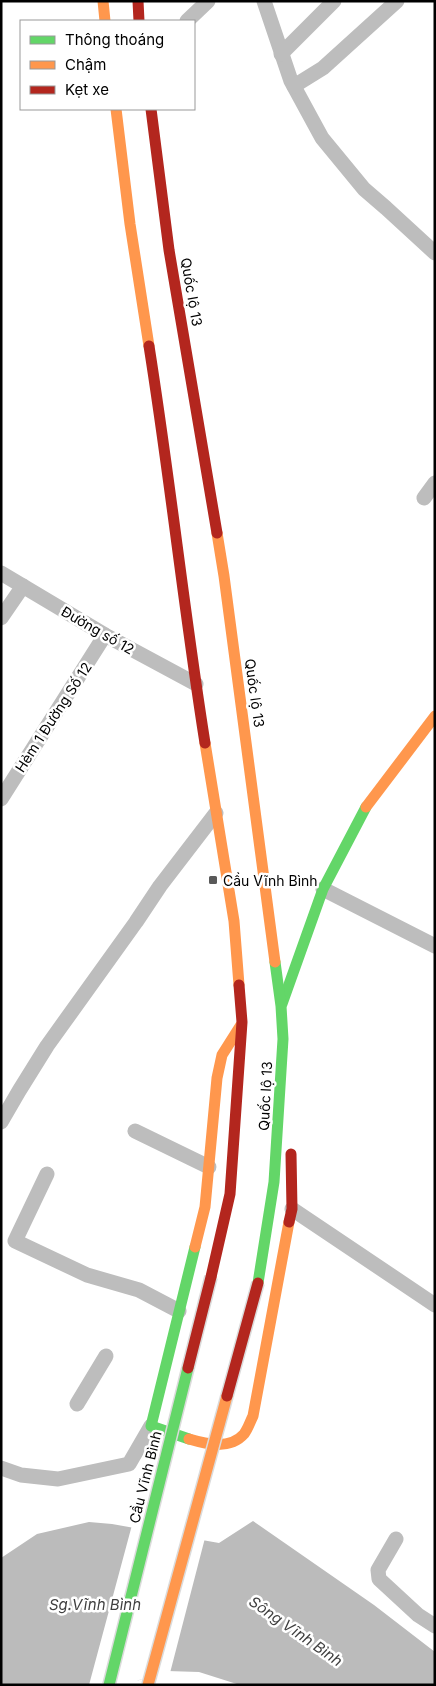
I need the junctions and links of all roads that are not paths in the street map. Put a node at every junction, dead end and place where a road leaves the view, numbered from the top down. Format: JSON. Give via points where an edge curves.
{"nodes":[{"id":1,"x":86,"y":1,"type":"edge"},
{"id":2,"x":138,"y":1,"type":"edge"},
{"id":3,"x":208,"y":1,"type":"edge"},
{"id":4,"x":264,"y":1,"type":"edge"},
{"id":5,"x":334,"y":1,"type":"edge"},
{"id":6,"x":397,"y":1,"type":"edge"},
{"id":7,"x":104,"y":10,"type":"edge"},
{"id":8,"x":139,"y":20,"type":"edge"},
{"id":9,"x":188,"y":20,"type":"edge"},
{"id":10,"x":282,"y":54,"type":"junction"},
{"id":11,"x":294,"y":86,"type":"junction"},
{"id":12,"x":116,"y":110,"type":"edge"},
{"id":13,"x":151,"y":110,"type":"edge"},
{"id":14,"x":435,"y":252,"type":"edge"},
{"id":15,"x":435,"y":483,"type":"edge"},
{"id":16,"x":424,"y":498,"type":"dead end"},
{"id":17,"x":1,"y":572,"type":"edge"},
{"id":18,"x":23,"y":586,"type":"junction"},
{"id":19,"x":1,"y":618,"type":"edge"},
{"id":20,"x":105,"y":636,"type":"junction"},
{"id":21,"x":196,"y":684,"type":"junction"},
{"id":22,"x":435,"y":716,"type":"edge"},
{"id":23,"x":1,"y":799,"type":"edge"},
{"id":24,"x":216,"y":813,"type":"junction"},
{"id":25,"x":323,"y":889,"type":"junction"},
{"id":26,"x":435,"y":946,"type":"edge"},
{"id":27,"x":281,"y":1006,"type":"junction"},
{"id":28,"x":242,"y":1022,"type":"junction"},
{"id":29,"x":283,"y":1039,"type":"junction"},
{"id":30,"x":291,"y":1105,"type":"dead end"},
{"id":31,"x":1,"y":1122,"type":"edge"},
{"id":32,"x":135,"y":1132,"type":"dead end"},
{"id":33,"x":291,"y":1143,"type":"dead end"},
{"id":34,"x":209,"y":1167,"type":"junction"},
{"id":35,"x":47,"y":1174,"type":"dead end"},
{"id":36,"x":292,"y":1209,"type":"junction"},
{"id":37,"x":211,"y":1277,"type":"joint"},
{"id":38,"x":435,"y":1305,"type":"edge"},
{"id":39,"x":179,"y":1311,"type":"junction"},
{"id":40,"x":106,"y":1356,"type":"dead end"},
{"id":41,"x":77,"y":1404,"type":"dead end"},
{"id":42,"x":152,"y":1426,"type":"junction"},
{"id":43,"x":1,"y":1468,"type":"edge"},
{"id":44,"x":396,"y":1539,"type":"dead end"},
{"id":45,"x":435,"y":1626,"type":"edge"},
{"id":46,"x":109,"y":1685,"type":"edge"},
{"id":47,"x":148,"y":1685,"type":"edge"}],
"edges":[{"from":1,"to":7,"type":"street"},
{"from":2,"to":8,"type":"main road"},
{"from":3,"to":9,"type":"street"},
{"from":4,"to":10,"type":"street"},
{"from":5,"to":10,"type":"street"},
{"from":6,"to":11,"type":"street","via":[[323,68]]},
{"from":10,"to":11,"type":"street"},
{"from":11,"to":14,"type":"street","via":[[322,138],[364,189]]},
{"from":12,"to":21,"type":"main road","name":"Quốc lộ 13"},
{"from":13,"to":27,"type":"main road","name":"Quốc lộ 13","via":[[169,250],[224,576]]},
{"from":15,"to":16,"type":"street"},
{"from":17,"to":18,"type":"street","name":"Đường số 12"},
{"from":18,"to":19,"type":"street"},
{"from":18,"to":20,"type":"street","name":"Đường số 12"},
{"from":20,"to":21,"type":"street","name":"Đường số 12"},
{"from":20,"to":23,"type":"street","name":"Hẻm 1 Đường Số 12"},
{"from":21,"to":24,"type":"main road","name":"Quốc lộ 13"},
{"from":22,"to":25,"type":"main road","via":[[362,812]]},
{"from":24,"to":28,"type":"main road","name":"Quốc lộ 13","via":[[234,921]]},
{"from":24,"to":31,"type":"street","via":[[47,1046]]},
{"from":25,"to":26,"type":"street"},
{"from":25,"to":27,"type":"main road"},
{"from":27,"to":29,"type":"main road","name":"Quốc lộ 13"},
{"from":28,"to":34,"type":"main road","via":[[222,1055]]},
{"from":28,"to":37,"type":"main road","name":"Quốc lộ 13","via":[[230,1194]]},
{"from":29,"to":30,"type":"main road"},
{"from":29,"to":47,"type":"main road","name":"Quốc lộ 13","bridge":true,"via":[[274,1182],[258,1283]]},
{"from":32,"to":34,"type":"street"},
{"from":33,"to":36,"type":"main road"},
{"from":34,"to":39,"type":"main road","via":[[205,1206]]},
{"from":35,"to":39,"type":"street","via":[[16,1241],[87,1276],[139,1290]]},
{"from":36,"to":38,"type":"street"},
{"from":36,"to":42,"type":"main road","via":[[253,1416],[244,1434],[230,1444],[220,1444],[192,1440]]},
{"from":37,"to":46,"type":"main road","name":"Cầu Vĩnh Bình","bridge":true},
{"from":39,"to":42,"type":"main road"},
{"from":40,"to":41,"type":"street"},
{"from":42,"to":43,"type":"street","via":[[130,1464],[58,1479],[21,1475]]},
{"from":44,"to":45,"type":"street","via":[[378,1570],[379,1579]]}]}
